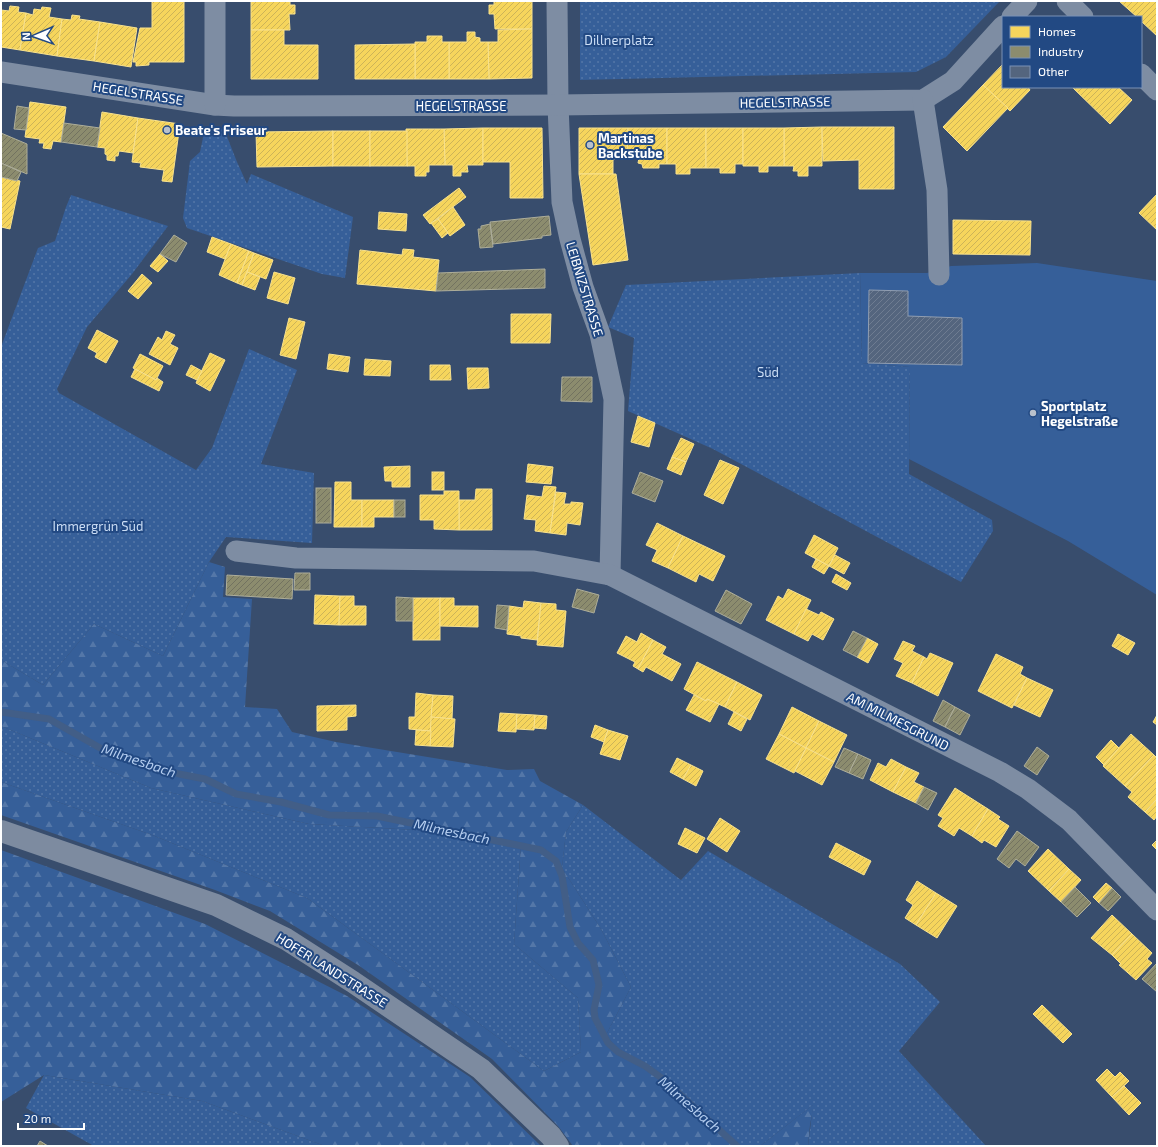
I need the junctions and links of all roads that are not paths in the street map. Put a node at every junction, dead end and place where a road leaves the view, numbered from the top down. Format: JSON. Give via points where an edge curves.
{"nodes":[{"id":1,"x":215,"y":1,"type":"edge"},
{"id":2,"x":557,"y":1,"type":"edge"},
{"id":3,"x":1027,"y":1,"type":"edge"},
{"id":4,"x":1067,"y":1,"type":"edge"},
{"id":5,"x":1013,"y":16,"type":"edge"},
{"id":6,"x":1082,"y":16,"type":"edge"},
{"id":7,"x":1002,"y":27,"type":"edge"},
{"id":8,"x":1,"y":72,"type":"edge"},
{"id":9,"x":1142,"y":75,"type":"edge"},
{"id":10,"x":1157,"y":90,"type":"edge"},
{"id":11,"x":923,"y":100,"type":"junction"},
{"id":12,"x":215,"y":104,"type":"junction"},
{"id":13,"x":558,"y":105,"type":"junction"},
{"id":14,"x":939,"y":275,"type":"dead end"},
{"id":15,"x":236,"y":551,"type":"dead end"},
{"id":16,"x":610,"y":576,"type":"junction"},
{"id":17,"x":1,"y":831,"type":"edge"},
{"id":18,"x":1157,"y":910,"type":"edge"},
{"id":19,"x":558,"y":1146,"type":"edge"}],
"edges":[{"from":1,"to":12,"type":"street"},
{"from":2,"to":13,"type":"street","name":"LEIBNIZSTRASSE"},
{"from":3,"to":5,"type":"street"},
{"from":4,"to":6,"type":"street"},
{"from":7,"to":11,"type":"street","via":[[953,81]]},
{"from":8,"to":12,"type":"street","name":"HEGELSTRASSE"},
{"from":9,"to":10,"type":"street"},
{"from":11,"to":13,"type":"street","name":"HEGELSTRASSE"},
{"from":11,"to":14,"type":"street","via":[[937,190]]},
{"from":12,"to":13,"type":"street","name":"HEGELSTRASSE"},
{"from":13,"to":16,"type":"street","name":"LEIBNIZSTRASSE","via":[[562,202],[581,280],[600,334],[614,399]]},
{"from":15,"to":16,"type":"street","name":"AM MILMESGRUND","via":[[296,558],[534,561]]},
{"from":16,"to":18,"type":"street","name":"AM MILMESGRUND","via":[[1000,772],[1028,789],[1069,820]]},
{"from":17,"to":19,"type":"main road","name":"HOFER LANDSTRASSE","via":[[216,905],[286,939],[481,1069]]}]}
